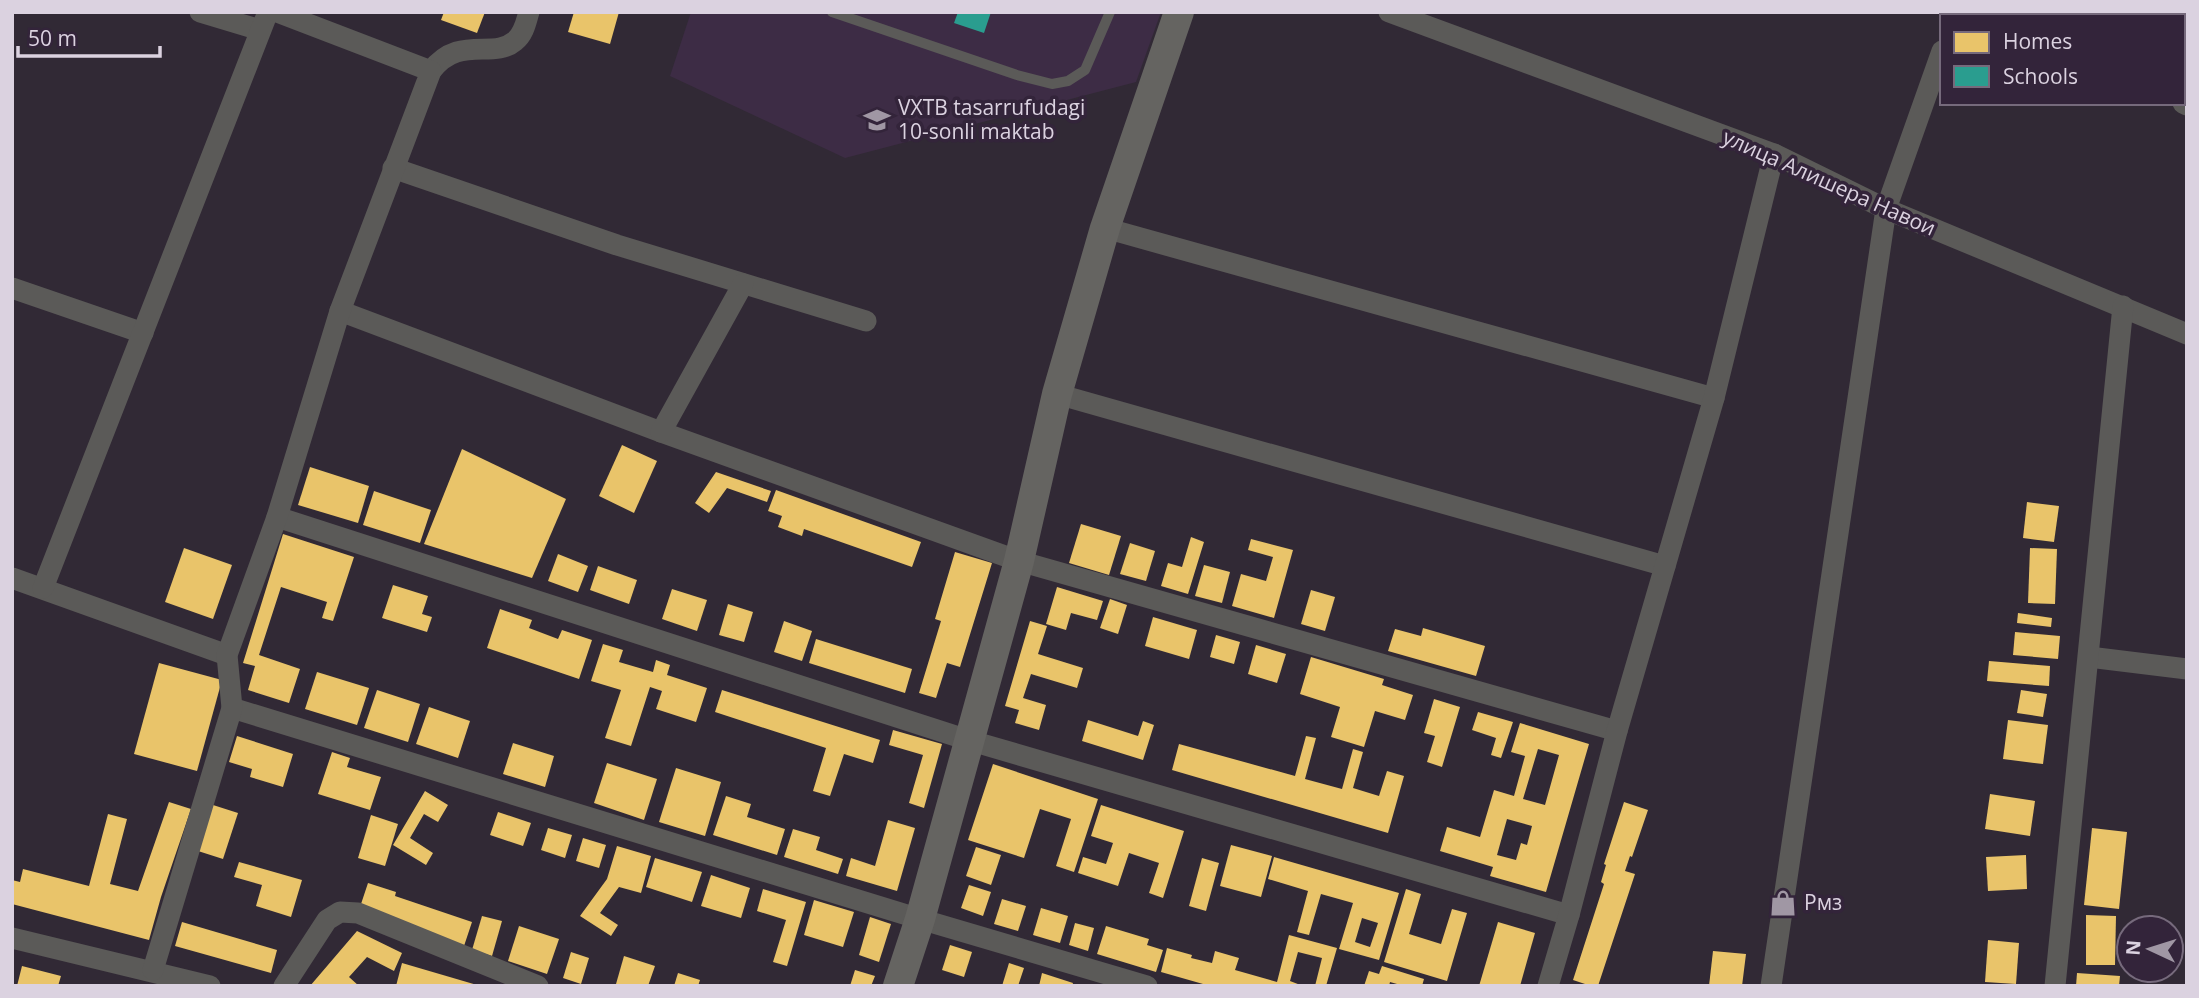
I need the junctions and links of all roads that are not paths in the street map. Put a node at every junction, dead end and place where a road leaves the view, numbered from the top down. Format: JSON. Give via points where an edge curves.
{"nodes":[{"id":1,"x":200,"y":12,"type":"edge"},
{"id":2,"x":276,"y":12,"type":"edge"},
{"id":3,"x":529,"y":12,"type":"edge"},
{"id":4,"x":832,"y":12,"type":"edge"},
{"id":5,"x":1110,"y":12,"type":"edge"},
{"id":6,"x":1179,"y":12,"type":"edge"},
{"id":7,"x":1389,"y":12,"type":"edge"},
{"id":8,"x":264,"y":21,"type":"edge"},
{"id":9,"x":1940,"y":57,"type":"edge"},
{"id":10,"x":431,"y":71,"type":"junction"},
{"id":11,"x":1774,"y":154,"type":"junction"},
{"id":12,"x":393,"y":168,"type":"junction"},
{"id":13,"x":1886,"y":209,"type":"junction"},
{"id":14,"x":1105,"y":228,"type":"junction"},
{"id":15,"x":743,"y":284,"type":"junction"},
{"id":16,"x":12,"y":288,"type":"edge"},
{"id":17,"x":2123,"y":306,"type":"junction"},
{"id":18,"x":340,"y":311,"type":"junction"},
{"id":19,"x":866,"y":321,"type":"dead end"},
{"id":20,"x":143,"y":333,"type":"junction"},
{"id":21,"x":2187,"y":334,"type":"edge"},
{"id":22,"x":1057,"y":394,"type":"junction"},
{"id":23,"x":1714,"y":398,"type":"junction"},
{"id":24,"x":662,"y":432,"type":"junction"},
{"id":25,"x":277,"y":517,"type":"junction"},
{"id":26,"x":1019,"y":561,"type":"junction"},
{"id":27,"x":1665,"y":566,"type":"junction"},
{"id":28,"x":12,"y":578,"type":"edge"},
{"id":29,"x":43,"y":588,"type":"junction"},
{"id":30,"x":227,"y":655,"type":"junction"},
{"id":31,"x":2089,"y":657,"type":"junction"},
{"id":32,"x":2187,"y":669,"type":"edge"},
{"id":33,"x":232,"y":708,"type":"junction"},
{"id":34,"x":1617,"y":731,"type":"junction"},
{"id":35,"x":968,"y":740,"type":"junction"},
{"id":36,"x":1569,"y":915,"type":"junction"},
{"id":37,"x":920,"y":919,"type":"junction"},
{"id":38,"x":12,"y":937,"type":"edge"},
{"id":39,"x":139,"y":974,"type":"edge"},
{"id":40,"x":210,"y":986,"type":"edge"},
{"id":41,"x":284,"y":986,"type":"edge"},
{"id":42,"x":538,"y":986,"type":"edge"},
{"id":43,"x":898,"y":986,"type":"edge"},
{"id":44,"x":1147,"y":986,"type":"edge"},
{"id":45,"x":1548,"y":986,"type":"edge"},
{"id":46,"x":1771,"y":986,"type":"edge"},
{"id":47,"x":2055,"y":986,"type":"edge"}],
"edges":[{"from":1,"to":8,"type":"street"},
{"from":2,"to":10,"type":"street"},
{"from":3,"to":10,"type":"street","via":[[514,43],[457,51],[439,59]]},
{"from":4,"to":5,"type":"lane","via":[[1052,84],[1085,70]]},
{"from":6,"to":14,"type":"street"},
{"from":7,"to":11,"type":"street","name":"улица Алишера Навои"},
{"from":8,"to":20,"type":"street"},
{"from":9,"to":13,"type":"street"},
{"from":10,"to":12,"type":"street"},
{"from":11,"to":13,"type":"street","name":"улица Алишера Навои"},
{"from":11,"to":23,"type":"street"},
{"from":12,"to":15,"type":"street"},
{"from":12,"to":18,"type":"street"},
{"from":13,"to":17,"type":"street","name":"улица Алишера Навои"},
{"from":13,"to":46,"type":"street"},
{"from":14,"to":22,"type":"street"},
{"from":14,"to":23,"type":"street"},
{"from":15,"to":19,"type":"street"},
{"from":15,"to":24,"type":"street"},
{"from":16,"to":20,"type":"street"},
{"from":17,"to":21,"type":"street","name":"улица Алишера Навои"},
{"from":17,"to":31,"type":"street"},
{"from":18,"to":24,"type":"street"},
{"from":18,"to":25,"type":"street"},
{"from":20,"to":29,"type":"street"},
{"from":22,"to":26,"type":"street"},
{"from":22,"to":27,"type":"street"},
{"from":23,"to":27,"type":"street"},
{"from":24,"to":26,"type":"street"},
{"from":25,"to":30,"type":"street"},
{"from":25,"to":35,"type":"street"},
{"from":26,"to":34,"type":"street"},
{"from":26,"to":35,"type":"street"},
{"from":27,"to":34,"type":"street"},
{"from":28,"to":29,"type":"street"},
{"from":29,"to":30,"type":"street"},
{"from":30,"to":33,"type":"street"},
{"from":31,"to":32,"type":"street"},
{"from":31,"to":47,"type":"street"},
{"from":33,"to":37,"type":"street"},
{"from":33,"to":39,"type":"street"},
{"from":34,"to":36,"type":"street"},
{"from":35,"to":36,"type":"street"},
{"from":35,"to":37,"type":"street"},
{"from":36,"to":45,"type":"street"},
{"from":37,"to":43,"type":"street"},
{"from":37,"to":44,"type":"street"},
{"from":38,"to":39,"type":"street"},
{"from":39,"to":40,"type":"street"},
{"from":41,"to":42,"type":"street","via":[[327,920],[341,912],[358,913]]}]}
